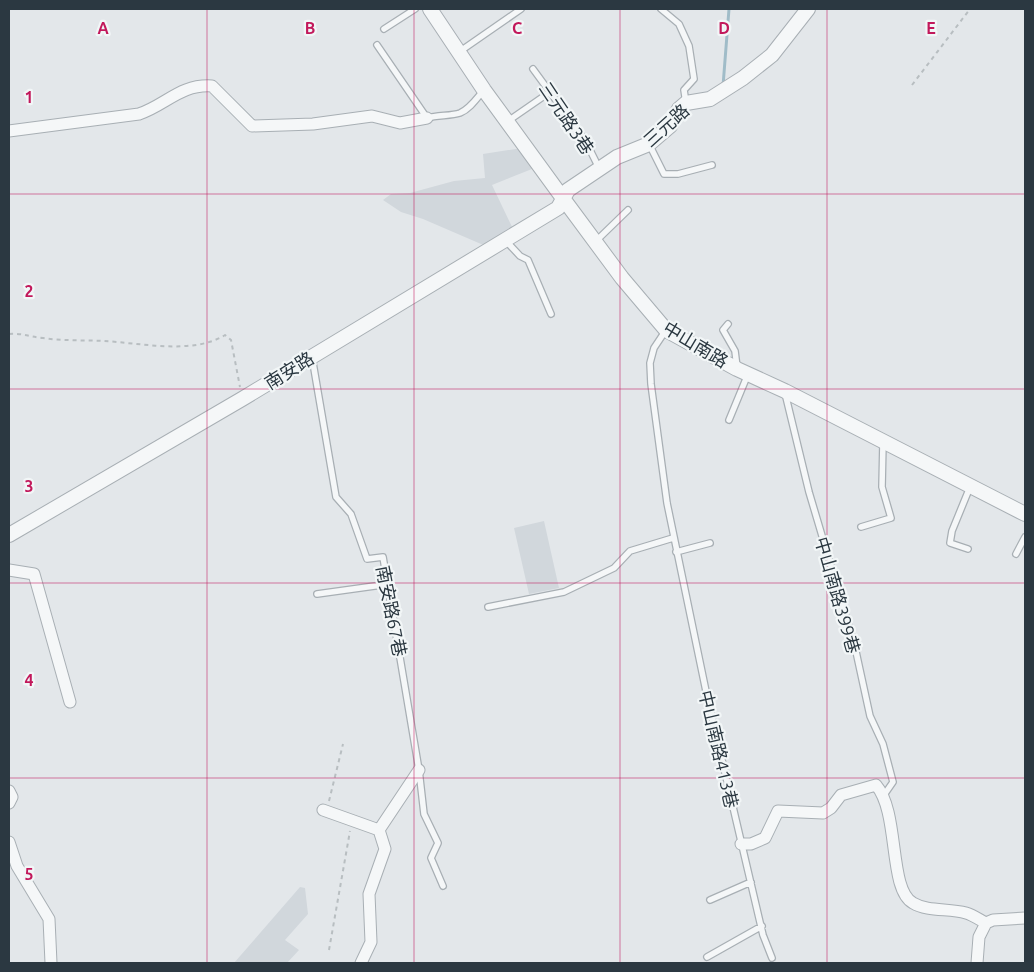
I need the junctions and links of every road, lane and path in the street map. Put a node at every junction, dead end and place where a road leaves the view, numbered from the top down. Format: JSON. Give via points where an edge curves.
{"nodes":[{"id":1,"x":415,"y":9,"type":"edge"},
{"id":2,"x":430,"y":9,"type":"edge"},
{"id":3,"x":521,"y":9,"type":"edge"},
{"id":4,"x":661,"y":9,"type":"edge"},
{"id":5,"x":808,"y":9,"type":"edge"},
{"id":6,"x":970,"y":9,"type":"edge"},
{"id":7,"x":384,"y":29,"type":"dead end"},
{"id":8,"x":377,"y":44,"type":"dead end"},
{"id":9,"x":459,"y":52,"type":"junction"},
{"id":10,"x":533,"y":69,"type":"dead end"},
{"id":11,"x":912,"y":84,"type":"dead end"},
{"id":12,"x":484,"y":90,"type":"junction"},
{"id":13,"x":550,"y":92,"type":"junction"},
{"id":14,"x":686,"y":103,"type":"junction"},
{"id":15,"x":427,"y":118,"type":"junction"},
{"id":16,"x":508,"y":121,"type":"junction"},
{"id":17,"x":9,"y":131,"type":"edge"},
{"id":18,"x":649,"y":144,"type":"junction"},
{"id":19,"x":712,"y":166,"type":"dead end"},
{"id":20,"x":598,"y":168,"type":"junction"},
{"id":21,"x":562,"y":198,"type":"junction"},
{"id":22,"x":628,"y":210,"type":"dead end"},
{"id":23,"x":506,"y":241,"type":"junction"},
{"id":24,"x":595,"y":242,"type":"junction"},
{"id":25,"x":551,"y":314,"type":"dead end"},
{"id":26,"x":728,"y":324,"type":"dead end"},
{"id":27,"x":666,"y":330,"type":"junction"},
{"id":28,"x":9,"y":334,"type":"edge"},
{"id":29,"x":312,"y":355,"type":"junction"},
{"id":30,"x":743,"y":372,"type":"junction"},
{"id":31,"x":785,"y":391,"type":"junction"},
{"id":32,"x":242,"y":399,"type":"junction"},
{"id":33,"x":729,"y":420,"type":"dead end"},
{"id":34,"x":883,"y":442,"type":"junction"},
{"id":35,"x":970,"y":487,"type":"junction"},
{"id":36,"x":1025,"y":514,"type":"edge"},
{"id":37,"x":861,"y":527,"type":"dead end"},
{"id":38,"x":9,"y":534,"type":"edge"},
{"id":39,"x":1025,"y":537,"type":"edge"},
{"id":40,"x":674,"y":538,"type":"junction"},
{"id":41,"x":710,"y":543,"type":"dead end"},
{"id":42,"x":968,"y":550,"type":"dead end"},
{"id":43,"x":676,"y":552,"type":"junction"},
{"id":44,"x":1016,"y":554,"type":"dead end"},
{"id":45,"x":9,"y":570,"type":"edge"},
{"id":46,"x":389,"y":584,"type":"junction"},
{"id":47,"x":317,"y":594,"type":"dead end"},
{"id":48,"x":488,"y":607,"type":"dead end"},
{"id":49,"x":70,"y":702,"type":"dead end"},
{"id":50,"x":343,"y":744,"type":"dead end"},
{"id":51,"x":419,"y":770,"type":"junction"},
{"id":52,"x":9,"y":791,"type":"edge"},
{"id":53,"x":884,"y":794,"type":"junction"},
{"id":54,"x":9,"y":803,"type":"edge"},
{"id":55,"x":325,"y":808,"type":"joint"},
{"id":56,"x":379,"y":830,"type":"junction"},
{"id":57,"x":350,"y":831,"type":"dead end"},
{"id":58,"x":9,"y":842,"type":"edge"},
{"id":59,"x":741,"y":844,"type":"junction"},
{"id":60,"x":751,"y":882,"type":"junction"},
{"id":61,"x":443,"y":886,"type":"dead end"},
{"id":62,"x":710,"y":900,"type":"dead end"},
{"id":63,"x":1025,"y":918,"type":"edge"},
{"id":64,"x":986,"y":923,"type":"junction"},
{"id":65,"x":762,"y":926,"type":"junction"},
{"id":66,"x":329,"y":950,"type":"dead end"},
{"id":67,"x":707,"y":957,"type":"dead end"},
{"id":68,"x":772,"y":958,"type":"dead end"},
{"id":69,"x":51,"y":963,"type":"edge"},
{"id":70,"x":361,"y":963,"type":"edge"},
{"id":71,"x":977,"y":963,"type":"edge"}],
"edges":[{"from":1,"to":7,"type":"lane"},
{"from":2,"to":9,"type":"street","name":"中山南路"},
{"from":3,"to":9,"type":"lane"},
{"from":4,"to":14,"type":"lane","via":[[679,24],[689,46],[695,72],[694,79],[684,90]]},
{"from":5,"to":14,"type":"street","name":"三元路","via":[[772,55],[743,78],[710,99]]},
{"from":6,"to":11,"type":"path"},
{"from":8,"to":15,"type":"lane"},
{"from":9,"to":12,"type":"street","name":"中山南路"},
{"from":10,"to":13,"type":"lane","name":"三元路3巷"},
{"from":12,"to":15,"type":"lane","via":[[460,113]]},
{"from":12,"to":16,"type":"street","name":"中山南路"},
{"from":13,"to":16,"type":"lane"},
{"from":13,"to":20,"type":"lane","name":"三元路3巷","via":[[585,140]]},
{"from":14,"to":18,"type":"street","name":"三元路","via":[[670,126]]},
{"from":15,"to":17,"type":"street","via":[[400,122],[372,116],[313,124],[252,126],[212,86],[204,85],[172,94],[139,114]]},
{"from":16,"to":21,"type":"street","name":"中山南路"},
{"from":18,"to":19,"type":"lane","via":[[664,174]]},
{"from":18,"to":20,"type":"street","name":"三元路"},
{"from":20,"to":21,"type":"street","name":"三元路"},
{"from":21,"to":23,"type":"street","name":"南安路","via":[[558,208]]},
{"from":21,"to":24,"type":"street","name":"中山南路"},
{"from":22,"to":24,"type":"lane"},
{"from":23,"to":25,"type":"lane","via":[[528,260]]},
{"from":23,"to":29,"type":"street","name":"南安路"},
{"from":24,"to":27,"type":"street","name":"中山南路"},
{"from":26,"to":30,"type":"lane","via":[[723,330]]},
{"from":27,"to":30,"type":"street","name":"中山南路"},
{"from":27,"to":40,"type":"lane","name":"中山南路413巷","via":[[654,348],[650,363]]},
{"from":28,"to":32,"type":"path","via":[[146,346],[214,342],[225,335],[231,340]]},
{"from":29,"to":32,"type":"street","name":"南安路"},
{"from":29,"to":46,"type":"lane","name":"南安路67巷","via":[[336,497],[351,514],[367,559],[383,557]]},
{"from":30,"to":31,"type":"street","name":"中山南路"},
{"from":30,"to":33,"type":"lane"},
{"from":31,"to":34,"type":"street","name":"中山南路"},
{"from":31,"to":53,"type":"lane","name":"中山南路399巷","via":[[809,492],[855,647],[870,716],[883,744],[893,782]]},
{"from":32,"to":38,"type":"street","name":"南安路"},
{"from":34,"to":35,"type":"street","name":"中山南路"},
{"from":34,"to":37,"type":"lane","via":[[882,487],[890,518]]},
{"from":35,"to":36,"type":"street","name":"中山南路"},
{"from":35,"to":42,"type":"lane","via":[[950,543]]},
{"from":39,"to":44,"type":"lane"},
{"from":40,"to":43,"type":"lane","name":"中山南路413巷"},
{"from":40,"to":48,"type":"lane","via":[[630,551],[614,568],[564,592]]},
{"from":41,"to":43,"type":"lane"},
{"from":43,"to":59,"type":"lane","name":"中山南路413巷"},
{"from":45,"to":49,"type":"street","via":[[34,574]]},
{"from":46,"to":47,"type":"lane"},
{"from":46,"to":51,"type":"lane","name":"南安路67巷"},
{"from":50,"to":55,"type":"path"},
{"from":51,"to":56,"type":"street"},
{"from":51,"to":61,"type":"lane","name":"南安路67巷","via":[[424,814],[438,843],[431,858]]},
{"from":52,"to":54,"type":"street","via":[[12,797]]},
{"from":53,"to":59,"type":"street","via":[[876,785],[841,795],[823,813],[778,811],[764,838],[751,844]]},
{"from":53,"to":64,"type":"street","via":[[900,886],[906,899],[915,905],[967,913]]},
{"from":55,"to":56,"type":"street"},
{"from":56,"to":70,"type":"street","via":[[385,849],[369,894],[371,942]]},
{"from":57,"to":66,"type":"path"},
{"from":58,"to":69,"type":"street","via":[[16,866],[49,919]]},
{"from":59,"to":60,"type":"lane","name":"中山南路413巷"},
{"from":60,"to":62,"type":"lane"},
{"from":60,"to":65,"type":"lane","name":"中山南路413巷"},
{"from":63,"to":64,"type":"street"},
{"from":64,"to":71,"type":"street","via":[[979,937]]},
{"from":65,"to":67,"type":"lane"},
{"from":65,"to":68,"type":"lane","name":"中山南路413巷"}]}
